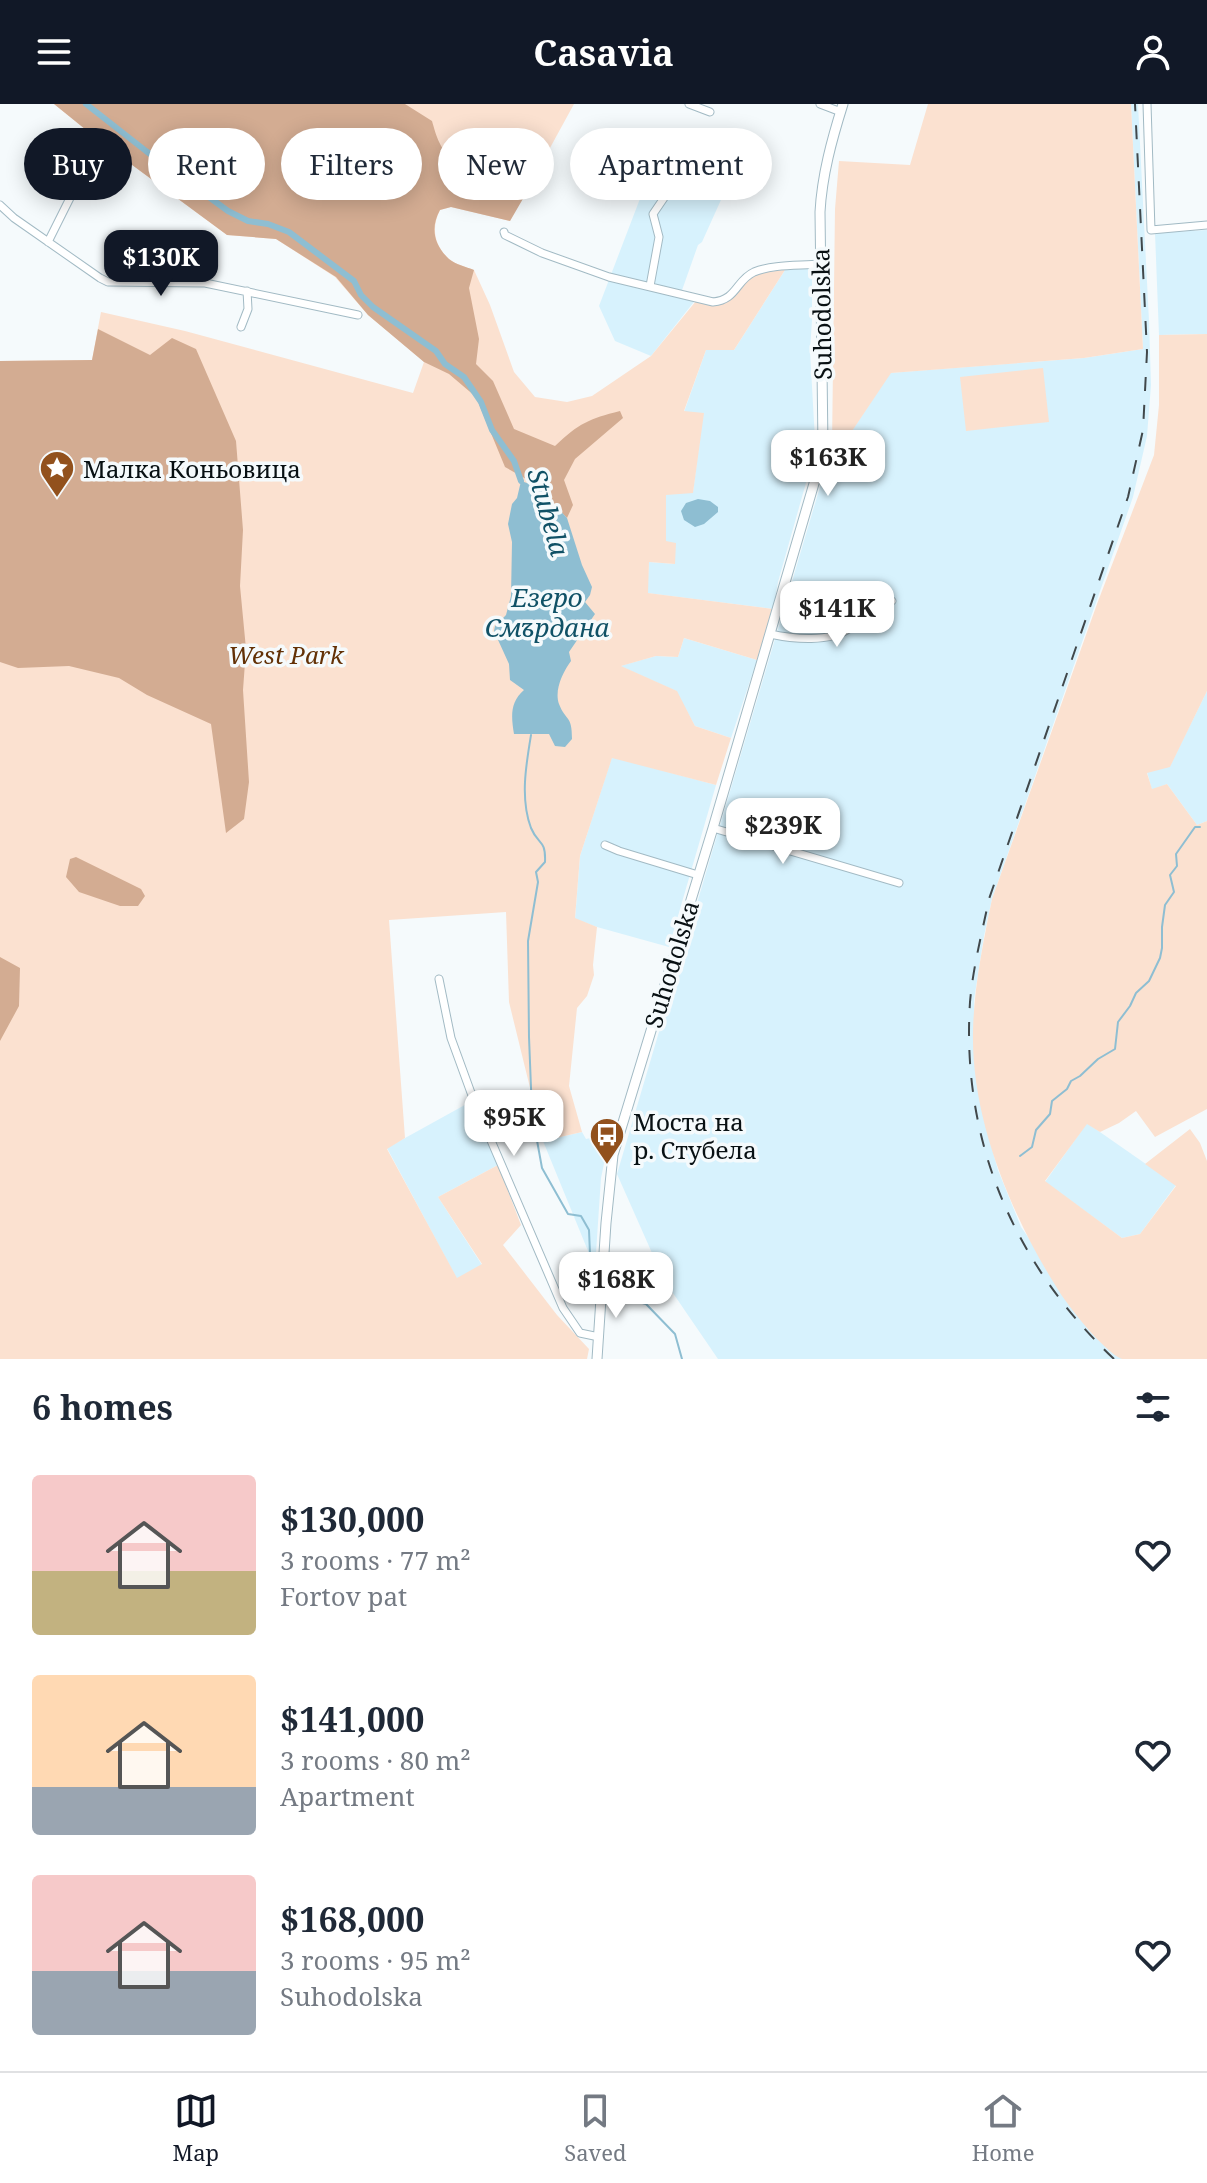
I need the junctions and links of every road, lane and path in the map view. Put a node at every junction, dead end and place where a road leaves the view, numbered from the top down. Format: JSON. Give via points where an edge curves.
{"nodes":[{"id":1,"x":689,"y":104,"type":"edge"},
{"id":2,"x":820,"y":104,"type":"edge"},
{"id":3,"x":1147,"y":104,"type":"edge"},
{"id":4,"x":842,"y":108,"type":"edge"},
{"id":5,"x":710,"y":112,"type":"dead end"},
{"id":6,"x":69,"y":200,"type":"edge"},
{"id":7,"x":663,"y":200,"type":"edge"},
{"id":8,"x":0,"y":205,"type":"edge"},
{"id":9,"x":1207,"y":225,"type":"edge"},
{"id":10,"x":504,"y":232,"type":"dead end"},
{"id":11,"x":48,"y":242,"type":"junction"},
{"id":12,"x":820,"y":264,"type":"junction"},
{"id":13,"x":650,"y":286,"type":"junction"},
{"id":14,"x":247,"y":291,"type":"junction"},
{"id":15,"x":358,"y":315,"type":"dead end"},
{"id":16,"x":241,"y":327,"type":"dead end"},
{"id":17,"x":892,"y":601,"type":"dead end"},
{"id":18,"x":770,"y":634,"type":"junction"},
{"id":19,"x":713,"y":828,"type":"junction"},
{"id":20,"x":605,"y":845,"type":"dead end"},
{"id":21,"x":698,"y":875,"type":"junction"},
{"id":22,"x":899,"y":883,"type":"dead end"},
{"id":23,"x":439,"y":979,"type":"dead end"},
{"id":24,"x":599,"y":1337,"type":"junction"},
{"id":25,"x":597,"y":1359,"type":"edge"}],
"edges":[{"from":1,"to":5,"type":"street"},
{"from":2,"to":4,"type":"street"},
{"from":3,"to":9,"type":"street","via":[[1151,230]]},
{"from":4,"to":12,"type":"street","name":"Suhodolska","via":[[823,183]]},
{"from":6,"to":11,"type":"street"},
{"from":7,"to":13,"type":"street","via":[[653,214],[659,237]]},
{"from":8,"to":11,"type":"street"},
{"from":10,"to":13,"type":"street","via":[[585,269]]},
{"from":11,"to":14,"type":"street","via":[[108,282],[205,283]]},
{"from":12,"to":13,"type":"street","via":[[753,273],[721,301]]},
{"from":12,"to":18,"type":"street","name":"Suhodolska","via":[[823,446]]},
{"from":14,"to":15,"type":"street"},
{"from":14,"to":16,"type":"street"},
{"from":17,"to":18,"type":"street","via":[[847,631],[801,639]]},
{"from":18,"to":19,"type":"street","name":"Suhodolska"},
{"from":19,"to":21,"type":"street","name":"Suhodolska"},
{"from":19,"to":22,"type":"street"},
{"from":20,"to":21,"type":"street"},
{"from":21,"to":24,"type":"street","name":"Suhodolska","via":[[613,1155]]},
{"from":23,"to":24,"type":"street","via":[[448,1029],[474,1101],[563,1308],[580,1333]]},
{"from":24,"to":25,"type":"street","name":"Suhodolska"}]}
